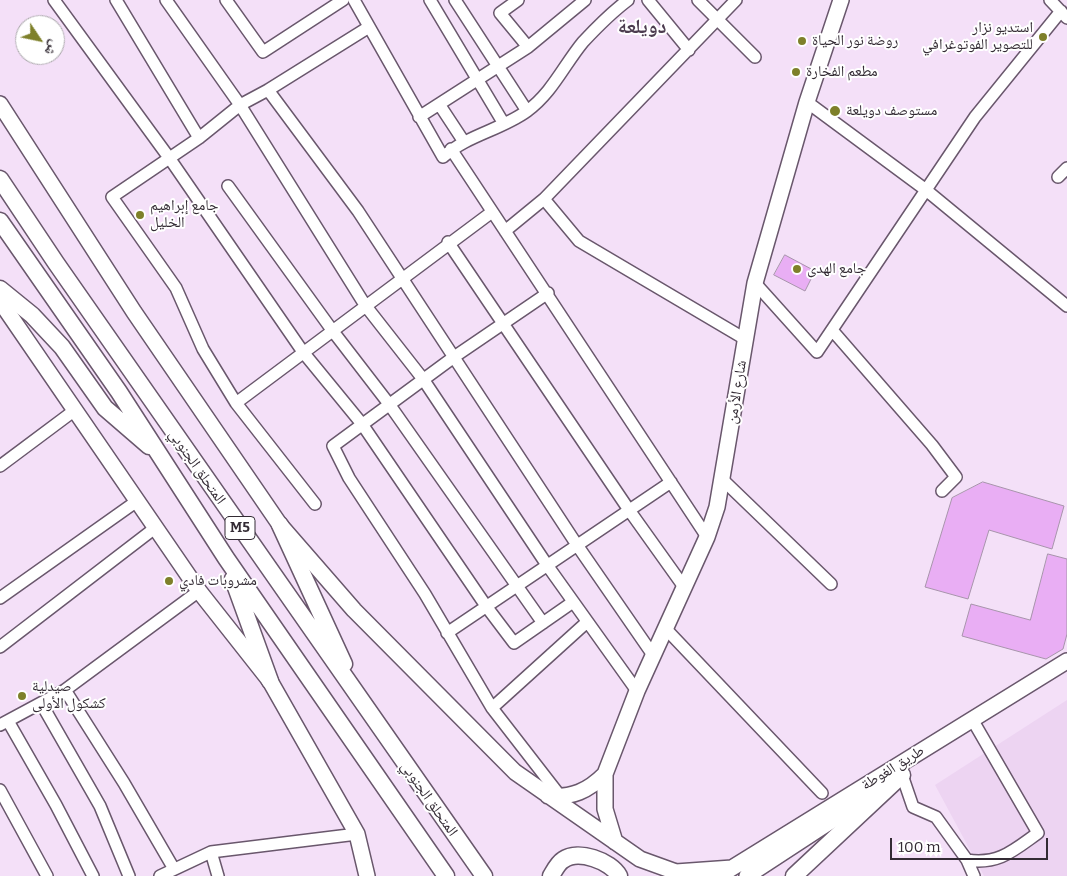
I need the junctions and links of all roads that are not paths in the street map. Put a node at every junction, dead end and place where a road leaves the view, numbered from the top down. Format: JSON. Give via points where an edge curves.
{"nodes":[{"id":1,"x":54,"y":0,"type":"edge"},
{"id":2,"x":116,"y":0,"type":"edge"},
{"id":3,"x":166,"y":0,"type":"edge"},
{"id":4,"x":226,"y":0,"type":"edge"},
{"id":5,"x":343,"y":0,"type":"edge"},
{"id":6,"x":354,"y":0,"type":"edge"},
{"id":7,"x":430,"y":0,"type":"edge"},
{"id":8,"x":455,"y":0,"type":"edge"},
{"id":9,"x":518,"y":0,"type":"edge"},
{"id":10,"x":585,"y":0,"type":"edge"},
{"id":11,"x":628,"y":0,"type":"edge"},
{"id":12,"x":648,"y":0,"type":"edge"},
{"id":13,"x":698,"y":0,"type":"edge"},
{"id":14,"x":736,"y":0,"type":"edge"},
{"id":15,"x":841,"y":0,"type":"edge"},
{"id":16,"x":1050,"y":0,"type":"edge"},
{"id":17,"x":1064,"y":15,"type":"edge"},
{"id":18,"x":718,"y":20,"type":"junction"},
{"id":19,"x":369,"y":27,"type":"junction"},
{"id":20,"x":528,"y":47,"type":"junction"},
{"id":21,"x":689,"y":50,"type":"junction"},
{"id":22,"x":756,"y":57,"type":"dead end"},
{"id":23,"x":497,"y":68,"type":"junction"},
{"id":24,"x":478,"y":79,"type":"junction"},
{"id":25,"x":268,"y":90,"type":"junction"},
{"id":26,"x":807,"y":102,"type":"junction"},
{"id":27,"x":0,"y":104,"type":"edge"},
{"id":28,"x":440,"y":104,"type":"junction"},
{"id":29,"x":240,"y":105,"type":"junction"},
{"id":30,"x":527,"y":111,"type":"junction"},
{"id":31,"x":419,"y":117,"type":"junction"},
{"id":32,"x":504,"y":124,"type":"junction"},
{"id":33,"x":199,"y":138,"type":"junction"},
{"id":34,"x":464,"y":142,"type":"junction"},
{"id":35,"x":451,"y":149,"type":"junction"},
{"id":36,"x":170,"y":159,"type":"junction"},
{"id":37,"x":1067,"y":168,"type":"edge"},
{"id":38,"x":1058,"y":177,"type":"dead end"},
{"id":39,"x":0,"y":178,"type":"edge"},
{"id":40,"x":228,"y":186,"type":"dead end"},
{"id":41,"x":926,"y":190,"type":"junction"},
{"id":42,"x":544,"y":200,"type":"junction"},
{"id":43,"x":492,"y":212,"type":"junction"},
{"id":44,"x":0,"y":221,"type":"edge"},
{"id":45,"x":505,"y":232,"type":"junction"},
{"id":46,"x":448,"y":242,"type":"junction"},
{"id":47,"x":401,"y":278,"type":"junction"},
{"id":48,"x":755,"y":283,"type":"junction"},
{"id":49,"x":548,"y":293,"type":"junction"},
{"id":50,"x":1,"y":300,"type":"edge"},
{"id":51,"x":365,"y":305,"type":"junction"},
{"id":52,"x":1067,"y":306,"type":"edge"},
{"id":53,"x":502,"y":324,"type":"junction"},
{"id":54,"x":332,"y":330,"type":"junction"},
{"id":55,"x":832,"y":330,"type":"junction"},
{"id":56,"x":745,"y":339,"type":"junction"},
{"id":57,"x":303,"y":352,"type":"junction"},
{"id":58,"x":454,"y":357,"type":"junction"},
{"id":59,"x":423,"y":379,"type":"junction"},
{"id":60,"x":236,"y":403,"type":"junction"},
{"id":61,"x":389,"y":404,"type":"junction"},
{"id":62,"x":74,"y":410,"type":"junction"},
{"id":63,"x":362,"y":424,"type":"junction"},
{"id":64,"x":164,"y":459,"type":"junction"},
{"id":65,"x":0,"y":466,"type":"edge"},
{"id":66,"x":723,"y":480,"type":"junction"},
{"id":67,"x":671,"y":482,"type":"junction"},
{"id":68,"x":942,"y":491,"type":"dead end"},
{"id":69,"x":137,"y":501,"type":"junction"},
{"id":70,"x":315,"y":504,"type":"dead end"},
{"id":71,"x":629,"y":510,"type":"junction"},
{"id":72,"x":280,"y":525,"type":"junction"},
{"id":73,"x":156,"y":528,"type":"junction"},
{"id":74,"x":707,"y":537,"type":"junction"},
{"id":75,"x":577,"y":545,"type":"junction"},
{"id":76,"x":226,"y":558,"type":"junction"},
{"id":77,"x":548,"y":565,"type":"junction"},
{"id":78,"x":832,"y":584,"type":"dead end"},
{"id":79,"x":518,"y":585,"type":"junction"},
{"id":80,"x":684,"y":588,"type":"junction"},
{"id":81,"x":199,"y":591,"type":"junction"},
{"id":82,"x":0,"y":598,"type":"edge"},
{"id":83,"x":573,"y":602,"type":"junction"},
{"id":84,"x":486,"y":606,"type":"junction"},
{"id":85,"x":587,"y":622,"type":"junction"},
{"id":86,"x":543,"y":623,"type":"junction"},
{"id":87,"x":665,"y":628,"type":"junction"},
{"id":88,"x":447,"y":633,"type":"junction"},
{"id":89,"x":0,"y":647,"type":"edge"},
{"id":90,"x":653,"y":655,"type":"junction"},
{"id":91,"x":1067,"y":661,"type":"edge"},
{"id":92,"x":1067,"y":671,"type":"edge"},
{"id":93,"x":270,"y":681,"type":"junction"},
{"id":94,"x":65,"y":690,"type":"junction"},
{"id":95,"x":637,"y":691,"type":"junction"},
{"id":96,"x":354,"y":692,"type":"junction"},
{"id":97,"x":41,"y":703,"type":"junction"},
{"id":98,"x":492,"y":708,"type":"junction"},
{"id":99,"x":4,"y":723,"type":"edge"},
{"id":100,"x":976,"y":726,"type":"junction"},
{"id":101,"x":605,"y":774,"type":"junction"},
{"id":102,"x":902,"y":775,"type":"junction"},
{"id":103,"x":0,"y":790,"type":"edge"},
{"id":104,"x":822,"y":793,"type":"dead end"},
{"id":105,"x":555,"y":797,"type":"junction"},
{"id":106,"x":357,"y":834,"type":"junction"},
{"id":107,"x":615,"y":842,"type":"junction"},
{"id":108,"x":211,"y":852,"type":"junction"},
{"id":109,"x":967,"y":860,"type":"junction"},
{"id":110,"x":174,"y":870,"type":"junction"},
{"id":111,"x":726,"y":872,"type":"edge"},
{"id":112,"x":47,"y":876,"type":"edge"},
{"id":113,"x":93,"y":876,"type":"edge"},
{"id":114,"x":129,"y":876,"type":"edge"},
{"id":115,"x":160,"y":876,"type":"edge"},
{"id":116,"x":218,"y":876,"type":"edge"},
{"id":117,"x":367,"y":876,"type":"edge"},
{"id":118,"x":446,"y":876,"type":"edge"},
{"id":119,"x":484,"y":876,"type":"edge"},
{"id":120,"x":550,"y":876,"type":"edge"},
{"id":121,"x":619,"y":876,"type":"edge"},
{"id":122,"x":747,"y":876,"type":"edge"},
{"id":123,"x":794,"y":876,"type":"edge"},
{"id":124,"x":974,"y":876,"type":"edge"}],
"edges":[{"from":1,"to":36,"type":"street"},
{"from":2,"to":33,"type":"street"},
{"from":3,"to":29,"type":"street"},
{"from":4,"to":5,"type":"street","via":[[263,52]]},
{"from":6,"to":19,"type":"street"},
{"from":7,"to":24,"type":"street"},
{"from":8,"to":23,"type":"street"},
{"from":9,"to":20,"type":"street","via":[[500,13]]},
{"from":10,"to":20,"type":"street"},
{"from":11,"to":30,"type":"street","via":[[583,43],[549,90]]},
{"from":12,"to":21,"type":"street"},
{"from":13,"to":18,"type":"street"},
{"from":14,"to":18,"type":"street"},
{"from":15,"to":26,"type":"main road","name":"شارع الأرمن"},
{"from":16,"to":17,"type":"street"},
{"from":17,"to":41,"type":"street","via":[[975,117]]},
{"from":18,"to":21,"type":"street"},
{"from":18,"to":22,"type":"street"},
{"from":19,"to":25,"type":"street"},
{"from":19,"to":31,"type":"street"},
{"from":20,"to":23,"type":"street"},
{"from":21,"to":42,"type":"street"},
{"from":23,"to":24,"type":"street"},
{"from":23,"to":30,"type":"street"},
{"from":24,"to":28,"type":"street"},
{"from":24,"to":32,"type":"street"},
{"from":25,"to":29,"type":"street"},
{"from":25,"to":47,"type":"street","via":[[358,211]]},
{"from":26,"to":41,"type":"street"},
{"from":26,"to":48,"type":"main road","name":"شارع الأرمن"},
{"from":27,"to":72,"type":"main road","via":[[134,312]]},
{"from":28,"to":31,"type":"street"},
{"from":28,"to":34,"type":"street"},
{"from":29,"to":33,"type":"street"},
{"from":29,"to":51,"type":"street"},
{"from":30,"to":32,"type":"street"},
{"from":31,"to":35,"type":"street","via":[[442,157]]},
{"from":32,"to":34,"type":"street"},
{"from":33,"to":36,"type":"street"},
{"from":34,"to":35,"type":"street"},
{"from":35,"to":43,"type":"street"},
{"from":36,"to":57,"type":"street"},
{"from":36,"to":60,"type":"street","via":[[112,197],[176,288],[204,349]]},
{"from":37,"to":38,"type":"street"},
{"from":39,"to":96,"type":"highway","name":"المتحلق الجنوبي","number":"M5"},
{"from":40,"to":54,"type":"street"},
{"from":41,"to":52,"type":"street"},
{"from":41,"to":55,"type":"street"},
{"from":42,"to":45,"type":"street"},
{"from":42,"to":56,"type":"street","via":[[579,241]]},
{"from":43,"to":45,"type":"street"},
{"from":43,"to":46,"type":"street"},
{"from":44,"to":64,"type":"highway","name":"المتحلق الجنوبي","number":"M5"},
{"from":45,"to":49,"type":"street"},
{"from":46,"to":47,"type":"street"},
{"from":46,"to":53,"type":"street"},
{"from":47,"to":51,"type":"street"},
{"from":47,"to":58,"type":"street"},
{"from":48,"to":55,"type":"street","via":[[817,352]]},
{"from":48,"to":56,"type":"main road","name":"شارع الأرمن"},
{"from":49,"to":53,"type":"street"},
{"from":49,"to":67,"type":"street"},
{"from":50,"to":62,"type":"main road"},
{"from":50,"to":64,"type":"highway","via":[[32,315],[62,347],[105,408]]},
{"from":51,"to":54,"type":"street"},
{"from":51,"to":59,"type":"street"},
{"from":53,"to":58,"type":"street"},
{"from":53,"to":71,"type":"street"},
{"from":54,"to":57,"type":"street"},
{"from":54,"to":61,"type":"street"},
{"from":55,"to":68,"type":"street","via":[[932,444],[956,478]]},
{"from":56,"to":66,"type":"main road","name":"شارع الأرمن"},
{"from":57,"to":60,"type":"street"},
{"from":57,"to":63,"type":"street"},
{"from":58,"to":59,"type":"street"},
{"from":58,"to":75,"type":"street"},
{"from":59,"to":61,"type":"street"},
{"from":59,"to":77,"type":"street"},
{"from":60,"to":70,"type":"street"},
{"from":61,"to":63,"type":"street"},
{"from":61,"to":79,"type":"street"},
{"from":62,"to":65,"type":"street"},
{"from":62,"to":69,"type":"main road"},
{"from":63,"to":84,"type":"street"},
{"from":63,"to":88,"type":"street","via":[[333,446]]},
{"from":64,"to":76,"type":"highway","name":"المتحلق الجنوبي","number":"M5"},
{"from":66,"to":74,"type":"main road","name":"شارع الأرمن"},
{"from":66,"to":78,"type":"street"},
{"from":67,"to":71,"type":"street"},
{"from":67,"to":74,"type":"street"},
{"from":69,"to":73,"type":"main road"},
{"from":69,"to":82,"type":"street"},
{"from":71,"to":75,"type":"street"},
{"from":71,"to":80,"type":"street"},
{"from":72,"to":96,"type":"highway"},
{"from":72,"to":105,"type":"main road","via":[[354,610],[515,772]]},
{"from":73,"to":81,"type":"main road"},
{"from":73,"to":89,"type":"street"},
{"from":74,"to":80,"type":"main road","name":"شارع الأرمن"},
{"from":75,"to":77,"type":"street"},
{"from":75,"to":90,"type":"street"},
{"from":76,"to":93,"type":"highway"},
{"from":76,"to":118,"type":"highway","name":"المتحلق الجنوبي","number":"M5"},
{"from":77,"to":79,"type":"street"},
{"from":77,"to":83,"type":"street"},
{"from":79,"to":84,"type":"street"},
{"from":79,"to":86,"type":"street"},
{"from":80,"to":87,"type":"main road","name":"شارع الأرمن"},
{"from":81,"to":93,"type":"main road"},
{"from":81,"to":94,"type":"street"},
{"from":83,"to":85,"type":"street"},
{"from":83,"to":86,"type":"street"},
{"from":84,"to":86,"type":"street","via":[[514,643]]},
{"from":84,"to":88,"type":"street"},
{"from":85,"to":95,"type":"street"},
{"from":85,"to":98,"type":"street"},
{"from":87,"to":90,"type":"main road","name":"شارع الأرمن"},
{"from":87,"to":104,"type":"street"},
{"from":88,"to":98,"type":"street"},
{"from":90,"to":95,"type":"main road","name":"شارع الأرمن"},
{"from":91,"to":111,"type":"main road","name":"طريق الغوطة"},
{"from":92,"to":100,"type":"main road"},
{"from":93,"to":106,"type":"main road"},
{"from":94,"to":97,"type":"street"},
{"from":94,"to":110,"type":"street"},
{"from":95,"to":101,"type":"main road","name":"شارع الأرمن"},
{"from":96,"to":119,"type":"highway","name":"المتحلق الجنوبي","number":"M5"},
{"from":97,"to":99,"type":"street"},
{"from":97,"to":114,"type":"street","via":[[100,806]]},
{"from":98,"to":105,"type":"street"},
{"from":99,"to":113,"type":"street","via":[[56,805]]},
{"from":100,"to":102,"type":"main road"},
{"from":100,"to":109,"type":"street","via":[[1038,833],[1003,857],[981,862]]},
{"from":101,"to":105,"type":"main road","name":"شارع الأرمن","via":[[586,791]]},
{"from":101,"to":107,"type":"main road","name":"شارع الأرمن","via":[[604,810]]},
{"from":102,"to":109,"type":"street","via":[[913,807],[936,817]]},
{"from":102,"to":122,"type":"main road"},
{"from":102,"to":123,"type":"highway"},
{"from":103,"to":112,"type":"street"},
{"from":105,"to":107,"type":"main road"},
{"from":106,"to":108,"type":"street"},
{"from":106,"to":117,"type":"main road"},
{"from":107,"to":111,"type":"main road","via":[[640,859],[676,872]]},
{"from":108,"to":110,"type":"street"},
{"from":108,"to":116,"type":"street"},
{"from":109,"to":124,"type":"street"},
{"from":110,"to":115,"type":"street"},
{"from":120,"to":121,"type":"highway","via":[[563,860],[576,856],[590,857],[616,870]]}]}
